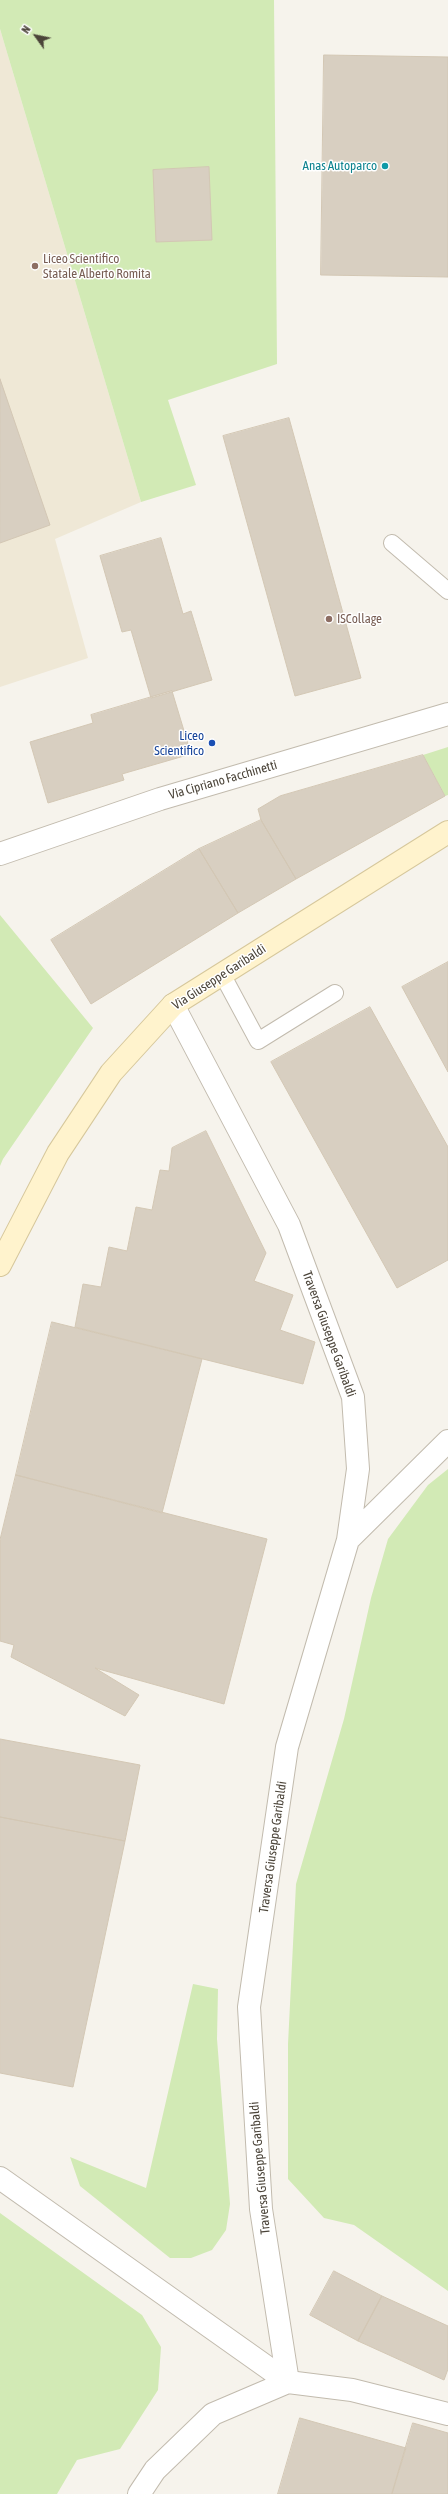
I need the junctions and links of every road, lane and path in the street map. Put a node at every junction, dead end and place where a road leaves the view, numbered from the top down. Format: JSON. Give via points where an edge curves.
{"nodes":[{"id":1,"x":392,"y":543,"type":"dead end"},
{"id":2,"x":448,"y":591,"type":"edge"},
{"id":3,"x":448,"y":714,"type":"edge"},
{"id":4,"x":448,"y":833,"type":"edge"},
{"id":5,"x":0,"y":854,"type":"edge"},
{"id":6,"x":222,"y":974,"type":"junction"},
{"id":7,"x":335,"y":993,"type":"dead end"},
{"id":8,"x":173,"y":1005,"type":"junction"},
{"id":9,"x":0,"y":1265,"type":"edge"},
{"id":10,"x":448,"y":1441,"type":"edge"},
{"id":11,"x":348,"y":1540,"type":"junction"},
{"id":12,"x":0,"y":2178,"type":"edge"},
{"id":13,"x":288,"y":2382,"type":"junction"},
{"id":14,"x":448,"y":2414,"type":"edge"},
{"id":15,"x":139,"y":2494,"type":"edge"}],
"edges":[{"from":1,"to":2,"type":"lane"},
{"from":3,"to":5,"type":"street","name":"Via Cipriano Facchinetti","via":[[160,799]]},
{"from":4,"to":6,"type":"main road","name":"Via Giuseppe Garibaldi"},
{"from":6,"to":7,"type":"lane","via":[[258,1042]]},
{"from":6,"to":8,"type":"main road","name":"Via Giuseppe Garibaldi"},
{"from":8,"to":9,"type":"main road","name":"Via Giuseppe Garibaldi","via":[[111,1073],[66,1141]]},
{"from":8,"to":11,"type":"street","name":"Traversa Giuseppe Garibaldi","via":[[289,1225],[353,1396],[358,1469]]},
{"from":10,"to":11,"type":"street"},
{"from":11,"to":13,"type":"street","name":"Traversa Giuseppe Garibaldi","via":[[287,1747],[249,2007],[260,2209]]},
{"from":12,"to":13,"type":"street"},
{"from":13,"to":14,"type":"street","via":[[352,2390]]},
{"from":13,"to":15,"type":"street","via":[[214,2414],[155,2470]]}]}
